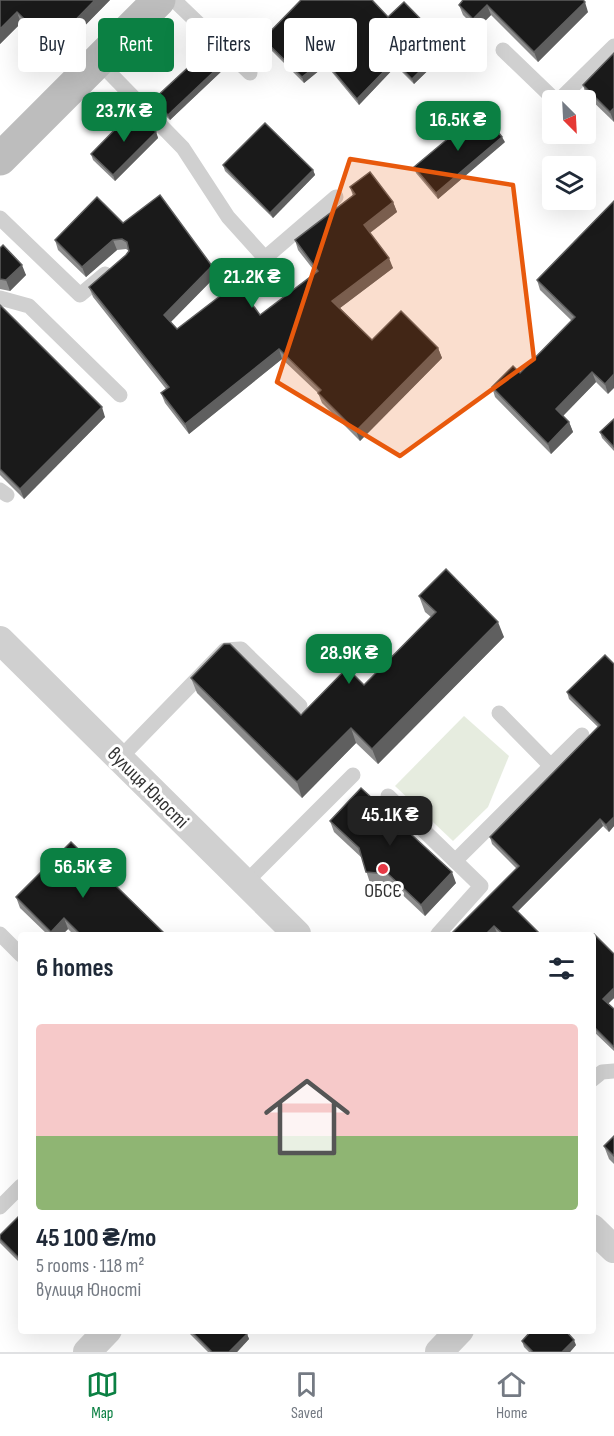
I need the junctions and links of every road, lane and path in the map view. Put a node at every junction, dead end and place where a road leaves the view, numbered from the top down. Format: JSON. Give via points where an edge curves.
{"nodes":[{"id":1,"x":159,"y":0,"type":"edge"},
{"id":2,"x":174,"y":0,"type":"edge"},
{"id":3,"x":141,"y":18,"type":"edge"},
{"id":4,"x":614,"y":45,"type":"edge"},
{"id":5,"x":503,"y":50,"type":"dead end"},
{"id":6,"x":98,"y":61,"type":"edge"},
{"id":7,"x":109,"y":72,"type":"edge"},
{"id":8,"x":250,"y":73,"type":"dead end"},
{"id":9,"x":546,"y":90,"type":"edge"},
{"id":10,"x":567,"y":90,"type":"edge"},
{"id":11,"x":0,"y":159,"type":"edge"},
{"id":12,"x":336,"y":197,"type":"dead end"},
{"id":13,"x":0,"y":218,"type":"edge"},
{"id":14,"x":264,"y":258,"type":"junction"},
{"id":15,"x":114,"y":265,"type":"edge"},
{"id":16,"x":283,"y":278,"type":"dead end"},
{"id":17,"x":0,"y":298,"type":"edge"},
{"id":18,"x":120,"y":395,"type":"dead end"},
{"id":19,"x":0,"y":640,"type":"edge"},
{"id":20,"x":300,"y":706,"type":"dead end"},
{"id":21,"x":499,"y":713,"type":"dead end"},
{"id":22,"x":582,"y":735,"type":"dead end"},
{"id":23,"x":119,"y":759,"type":"junction"},
{"id":24,"x":551,"y":766,"type":"junction"},
{"id":25,"x":353,"y":775,"type":"dead end"},
{"id":26,"x":388,"y":796,"type":"dead end"},
{"id":27,"x":455,"y":861,"type":"junction"},
{"id":28,"x":245,"y":883,"type":"junction"},
{"id":29,"x":295,"y":932,"type":"edge"},
{"id":30,"x":440,"y":932,"type":"edge"},
{"id":31,"x":0,"y":934,"type":"edge"},
{"id":32,"x":18,"y":952,"type":"edge"},
{"id":33,"x":614,"y":1071,"type":"edge"},
{"id":34,"x":596,"y":1077,"type":"edge"},
{"id":35,"x":18,"y":1189,"type":"edge"},
{"id":36,"x":0,"y":1207,"type":"edge"},
{"id":37,"x":596,"y":1232,"type":"edge"},
{"id":38,"x":614,"y":1249,"type":"edge"},
{"id":39,"x":104,"y":1334,"type":"edge"},
{"id":40,"x":456,"y":1334,"type":"edge"},
{"id":41,"x":87,"y":1352,"type":"edge"},
{"id":42,"x":439,"y":1352,"type":"edge"}],
"edges":[{"from":1,"to":3,"type":"street"},
{"from":2,"to":8,"type":"lane"},
{"from":4,"to":10,"type":"lane"},
{"from":5,"to":9,"type":"lane"},
{"from":6,"to":11,"type":"street"},
{"from":7,"to":14,"type":"lane","via":[[183,147],[228,218]]},
{"from":12,"to":14,"type":"lane"},
{"from":13,"to":15,"type":"lane","via":[[80,295]]},
{"from":14,"to":16,"type":"lane"},
{"from":17,"to":18,"type":"lane","via":[[29,306]]},
{"from":19,"to":23,"type":"street","name":"вулиця Юності"},
{"from":20,"to":23,"type":"lane","via":[[241,649],[225,650]]},
{"from":21,"to":24,"type":"lane"},
{"from":22,"to":24,"type":"lane"},
{"from":23,"to":28,"type":"street","name":"вулиця Юності"},
{"from":24,"to":27,"type":"lane"},
{"from":25,"to":28,"type":"lane"},
{"from":26,"to":27,"type":"lane"},
{"from":27,"to":30,"type":"lane","via":[[481,886]]},
{"from":28,"to":29,"type":"street","name":"вулиця Юності"},
{"from":31,"to":32,"type":"lane"},
{"from":33,"to":34,"type":"lane"},
{"from":35,"to":36,"type":"lane"},
{"from":37,"to":38,"type":"street"},
{"from":39,"to":41,"type":"street"},
{"from":40,"to":42,"type":"street"}]}
